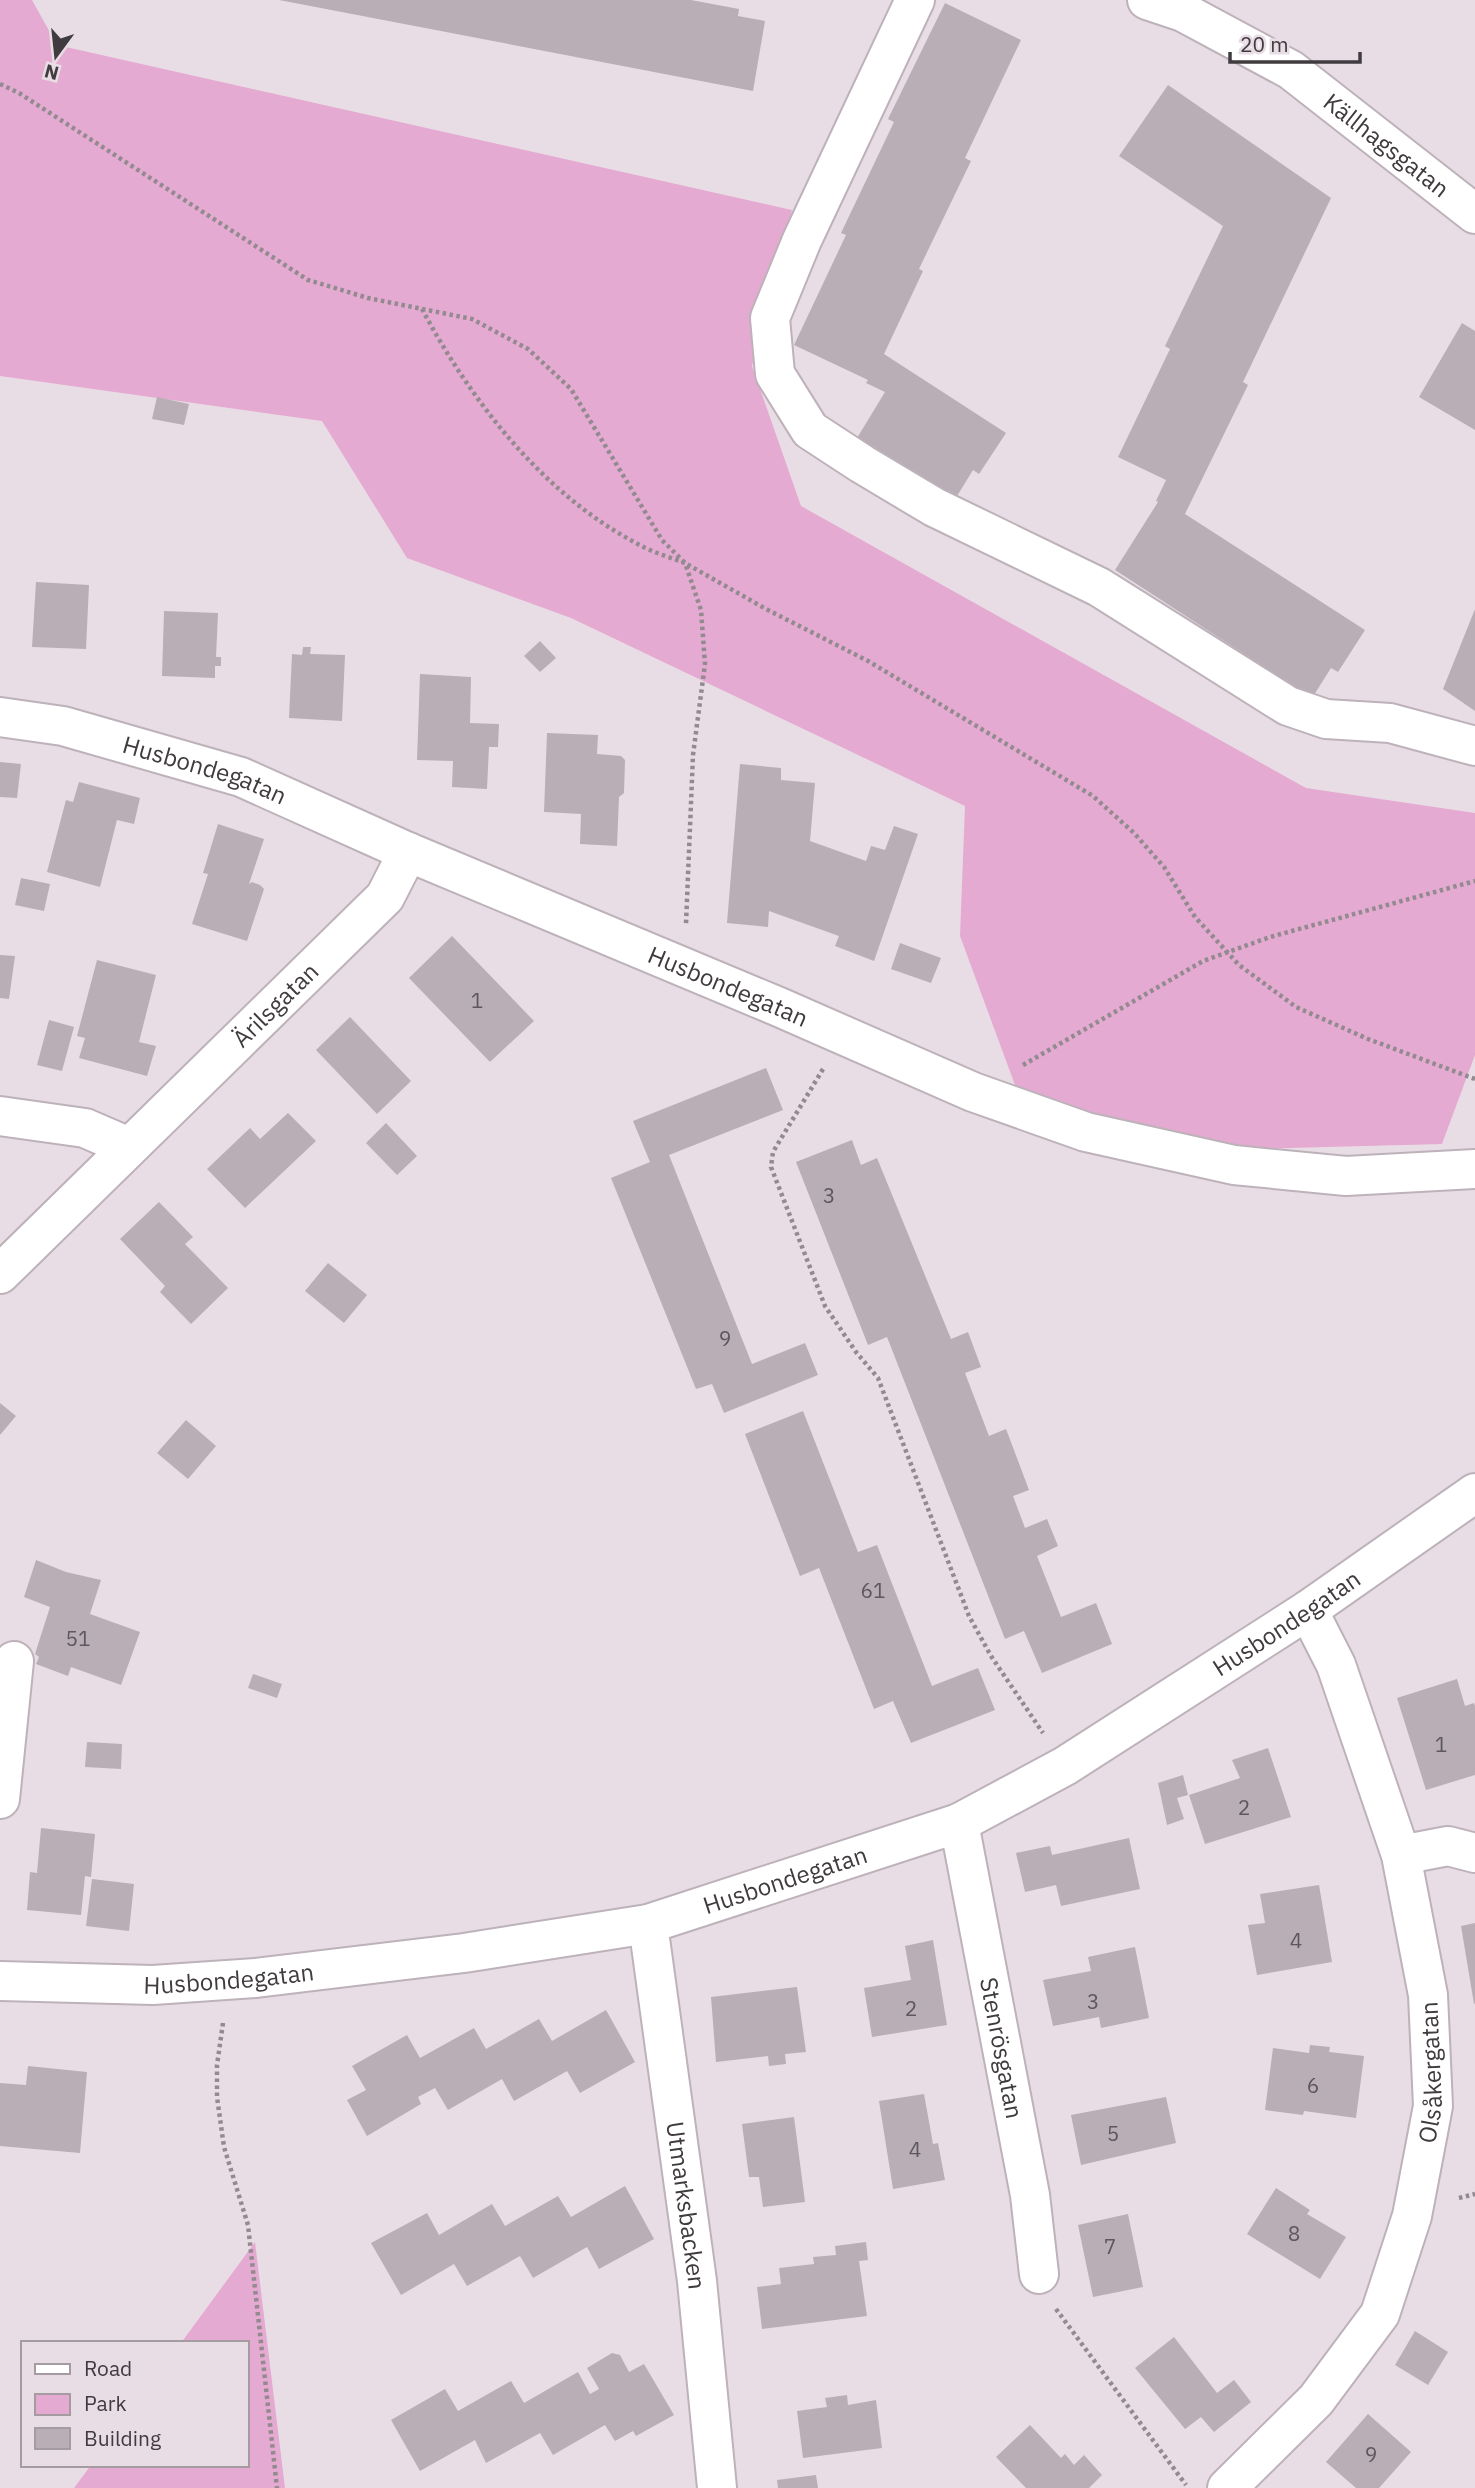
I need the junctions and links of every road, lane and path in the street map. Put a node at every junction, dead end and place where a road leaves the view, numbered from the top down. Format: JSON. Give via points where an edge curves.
{"nodes":[{"id":1,"x":915,"y":0,"type":"edge"},
{"id":2,"x":1146,"y":0,"type":"edge"},
{"id":3,"x":0,"y":84,"type":"edge"},
{"id":4,"x":1475,"y":214,"type":"edge"},
{"id":5,"x":422,"y":309,"type":"junction"},
{"id":6,"x":685,"y":563,"type":"junction"},
{"id":7,"x":0,"y":717,"type":"edge"},
{"id":8,"x":1475,"y":746,"type":"edge"},
{"id":9,"x":408,"y":852,"type":"junction"},
{"id":10,"x":1475,"y":881,"type":"edge"},
{"id":11,"x":1228,"y":952,"type":"junction"},
{"id":12,"x":679,"y":966,"type":"junction"},
{"id":13,"x":843,"y":1035,"type":"junction"},
{"id":14,"x":1475,"y":1079,"type":"edge"},
{"id":15,"x":973,"y":1091,"type":"junction"},
{"id":16,"x":0,"y":1116,"type":"edge"},
{"id":17,"x":129,"y":1147,"type":"junction"},
{"id":18,"x":1475,"y":1169,"type":"edge"},
{"id":19,"x":0,"y":1275,"type":"edge"},
{"id":20,"x":1475,"y":1493,"type":"edge"},
{"id":21,"x":1308,"y":1610,"type":"junction"},
{"id":22,"x":15,"y":1661,"type":"dead end"},
{"id":23,"x":1065,"y":1766,"type":"junction"},
{"id":24,"x":0,"y":1799,"type":"edge"},
{"id":25,"x":959,"y":1823,"type":"junction"},
{"id":26,"x":1475,"y":1853,"type":"edge"},
{"id":27,"x":1401,"y":1855,"type":"junction"},
{"id":28,"x":648,"y":1924,"type":"junction"},
{"id":29,"x":0,"y":1980,"type":"edge"},
{"id":30,"x":224,"y":1980,"type":"junction"},
{"id":31,"x":1039,"y":2274,"type":"joint"},
{"id":32,"x":277,"y":2488,"type":"edge"},
{"id":33,"x":717,"y":2488,"type":"edge"},
{"id":34,"x":1189,"y":2488,"type":"edge"},
{"id":35,"x":1227,"y":2488,"type":"edge"}],
"edges":[{"from":1,"to":8,"type":"street","via":[[770,318],[775,374],[810,429],[934,507],[1099,587],[1288,706],[1326,719],[1390,723]]},
{"from":2,"to":4,"type":"street","name":"Källhagsgatan","via":[[1183,12],[1292,70]]},
{"from":3,"to":5,"type":"path","via":[[308,280]]},
{"from":5,"to":6,"type":"path","via":[[472,393],[546,478],[592,516],[637,544]]},
{"from":5,"to":6,"type":"path","via":[[472,319],[528,349],[571,388],[662,540]]},
{"from":6,"to":11,"type":"path","via":[[868,661],[1093,796],[1164,867],[1195,918]]},
{"from":6,"to":12,"type":"path","via":[[701,610],[705,664],[693,755],[686,936]]},
{"from":7,"to":9,"type":"street","name":"Husbondegatan","via":[[63,726],[241,777]]},
{"from":9,"to":12,"type":"street","name":"Husbondegatan"},
{"from":9,"to":17,"type":"street","name":"Ärilsgatan","via":[[385,897]]},
{"from":10,"to":11,"type":"path"},
{"from":11,"to":14,"type":"path","via":[[1296,1007]]},
{"from":11,"to":15,"type":"path","via":[[1203,961]]},
{"from":12,"to":13,"type":"street","name":"Husbondegatan"},
{"from":13,"to":15,"type":"street","name":"Husbondegatan"},
{"from":13,"to":23,"type":"path","via":[[773,1152],[771,1167],[825,1306],[878,1378],[970,1616],[991,1656]]},
{"from":15,"to":18,"type":"street","name":"Husbondegatan","via":[[1086,1132],[1234,1165],[1346,1176]]},
{"from":16,"to":17,"type":"street","via":[[85,1128]]},
{"from":17,"to":19,"type":"street","name":"Ärilsgatan"},
{"from":20,"to":21,"type":"street","name":"Husbondegatan"},
{"from":21,"to":23,"type":"street","name":"Husbondegatan"},
{"from":21,"to":27,"type":"street","name":"Olsåkergatan","via":[[1336,1665]]},
{"from":22,"to":24,"type":"street"},
{"from":23,"to":25,"type":"street","name":"Husbondegatan"},
{"from":25,"to":28,"type":"street","name":"Husbondegatan"},
{"from":25,"to":31,"type":"street","name":"Stenrösgatan","via":[[1030,2195]]},
{"from":26,"to":27,"type":"street","via":[[1448,1846]]},
{"from":27,"to":35,"type":"street","name":"Olsåkergatan","via":[[1428,1996],[1433,2106],[1412,2216],[1380,2314],[1316,2400]]},
{"from":28,"to":30,"type":"street","name":"Husbondegatan","via":[[464,1953]]},
{"from":28,"to":33,"type":"street","name":"Utmarksbacken","via":[[697,2281]]},
{"from":29,"to":30,"type":"street","name":"Husbondegatan","via":[[153,1985]]},
{"from":30,"to":32,"type":"path","via":[[226,2012],[217,2097],[225,2147],[248,2225]]},
{"from":31,"to":34,"type":"path","via":[[1059,2316]]}]}
